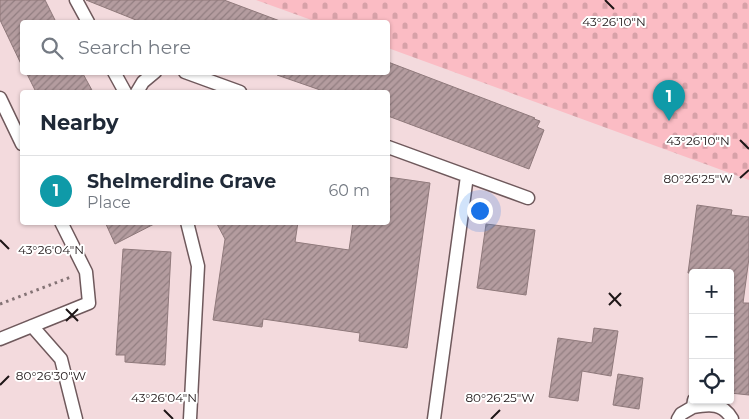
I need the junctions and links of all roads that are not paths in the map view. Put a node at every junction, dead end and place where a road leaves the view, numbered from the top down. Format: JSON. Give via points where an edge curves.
{"nodes":[{"id":1,"x":76,"y":0,"type":"edge"},
{"id":2,"x":87,"y":20,"type":"edge"},
{"id":3,"x":116,"y":75,"type":"edge"},
{"id":4,"x":151,"y":75,"type":"edge"},
{"id":5,"x":193,"y":75,"type":"edge"},
{"id":6,"x":124,"y":90,"type":"edge"},
{"id":7,"x":138,"y":90,"type":"edge"},
{"id":8,"x":234,"y":90,"type":"edge"},
{"id":9,"x":0,"y":98,"type":"edge"},
{"id":10,"x":20,"y":140,"type":"edge"},
{"id":11,"x":390,"y":148,"type":"edge"},
{"id":12,"x":467,"y":176,"type":"junction"},
{"id":13,"x":528,"y":198,"type":"dead end"},
{"id":14,"x":63,"y":225,"type":"edge"},
{"id":15,"x":188,"y":225,"type":"edge"},
{"id":16,"x":32,"y":326,"type":"junction"},
{"id":17,"x":0,"y":339,"type":"edge"},
{"id":18,"x":692,"y":404,"type":"edge"},
{"id":19,"x":713,"y":404,"type":"edge"},
{"id":20,"x":76,"y":419,"type":"edge"},
{"id":21,"x":190,"y":419,"type":"edge"},
{"id":22,"x":434,"y":419,"type":"edge"},
{"id":23,"x":678,"y":419,"type":"edge"},
{"id":24,"x":732,"y":419,"type":"edge"}],
"edges":[{"from":1,"to":2,"type":"lane"},
{"from":3,"to":6,"type":"lane"},
{"from":4,"to":7,"type":"lane"},
{"from":5,"to":8,"type":"lane"},
{"from":9,"to":10,"type":"lane"},
{"from":11,"to":12,"type":"lane"},
{"from":12,"to":13,"type":"lane"},
{"from":12,"to":22,"type":"lane"},
{"from":14,"to":16,"type":"lane","via":[[86,272],[89,303]]},
{"from":15,"to":21,"type":"lane","via":[[198,266]]},
{"from":16,"to":17,"type":"lane"},
{"from":16,"to":20,"type":"lane","via":[[61,359]]},
{"from":18,"to":23,"type":"lane"},
{"from":19,"to":24,"type":"lane","via":[[727,410]]}]}
